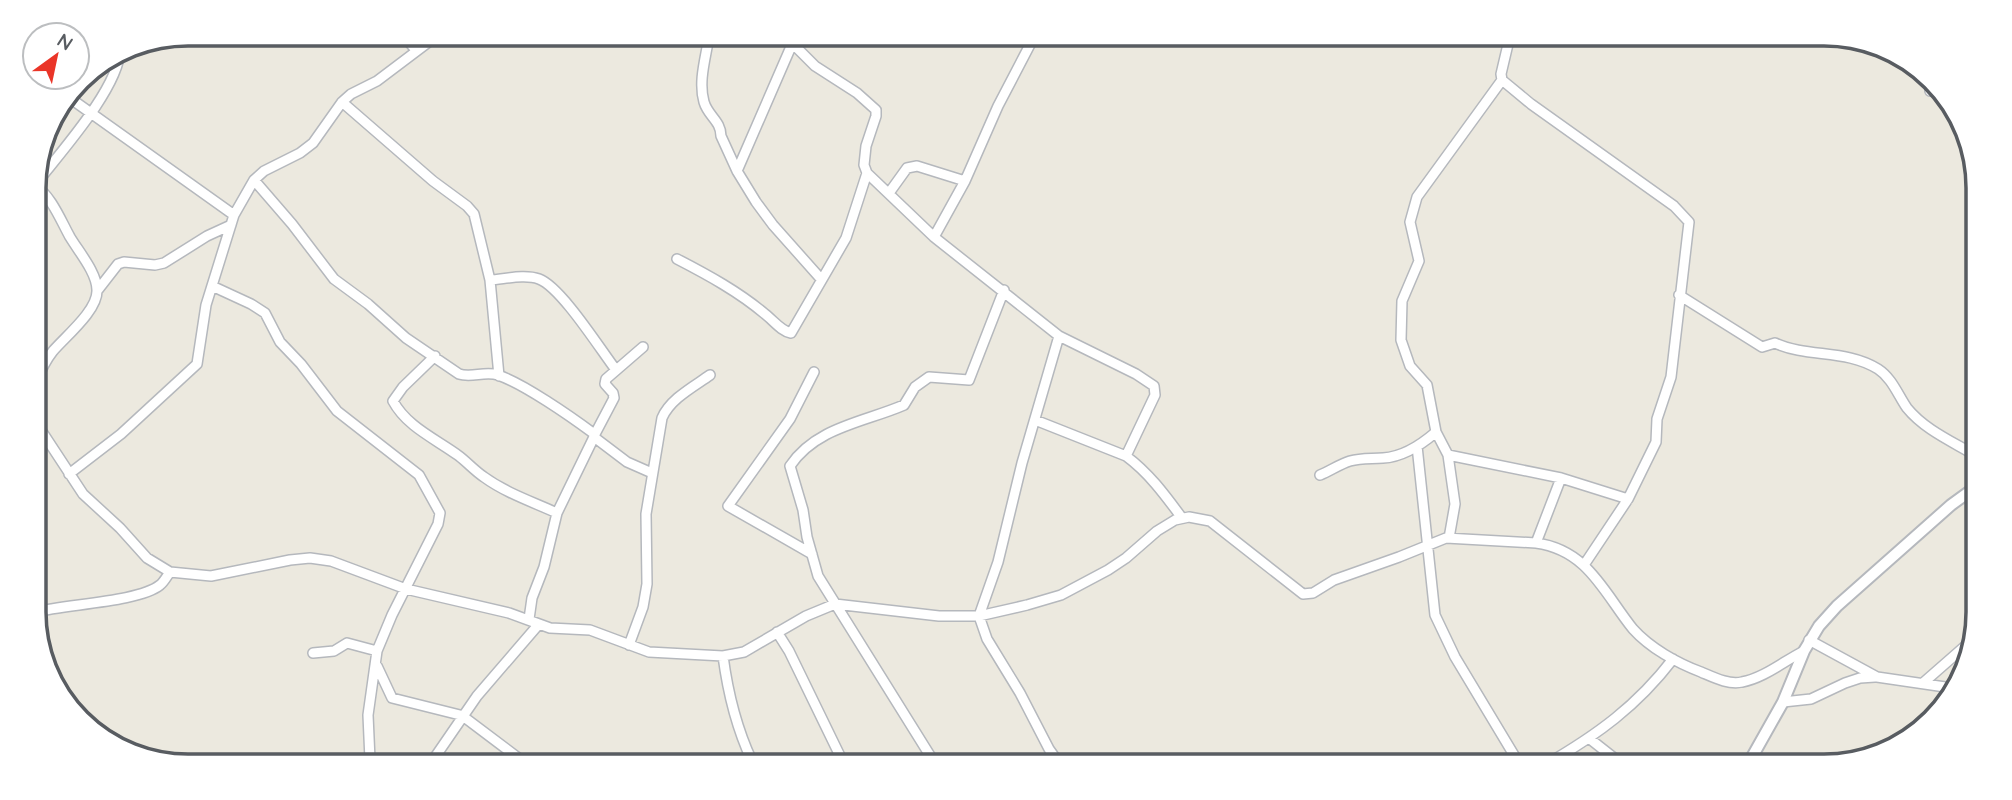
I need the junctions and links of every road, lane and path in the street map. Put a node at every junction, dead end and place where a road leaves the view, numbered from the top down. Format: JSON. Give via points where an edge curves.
{"nodes":[{"id":1,"x":412,"y":46,"type":"edge"},
{"id":2,"x":422,"y":46,"type":"edge"},
{"id":3,"x":707,"y":46,"type":"edge"},
{"id":4,"x":786,"y":46,"type":"edge"},
{"id":5,"x":796,"y":46,"type":"edge"},
{"id":6,"x":1029,"y":46,"type":"edge"},
{"id":7,"x":1508,"y":46,"type":"edge"},
{"id":8,"x":416,"y":50,"type":"junction"},
{"id":9,"x":118,"y":63,"type":"edge"},
{"id":10,"x":1502,"y":80,"type":"junction"},
{"id":11,"x":75,"y":101,"type":"edge"},
{"id":12,"x":341,"y":102,"type":"junction"},
{"id":13,"x":91,"y":113,"type":"junction"},
{"id":14,"x":47,"y":170,"type":"edge"},
{"id":15,"x":737,"y":171,"type":"junction"},
{"id":16,"x":867,"y":173,"type":"junction"},
{"id":17,"x":254,"y":180,"type":"junction"},
{"id":18,"x":965,"y":181,"type":"junction"},
{"id":19,"x":889,"y":193,"type":"junction"},
{"id":20,"x":46,"y":199,"type":"edge"},
{"id":21,"x":234,"y":215,"type":"junction"},
{"id":22,"x":231,"y":226,"type":"junction"},
{"id":23,"x":934,"y":237,"type":"junction"},
{"id":24,"x":677,"y":259,"type":"dead end"},
{"id":25,"x":821,"y":279,"type":"junction"},
{"id":26,"x":490,"y":280,"type":"junction"},
{"id":27,"x":212,"y":286,"type":"junction"},
{"id":28,"x":1003,"y":290,"type":"junction"},
{"id":29,"x":97,"y":291,"type":"junction"},
{"id":30,"x":1679,"y":295,"type":"junction"},
{"id":31,"x":1059,"y":336,"type":"junction"},
{"id":32,"x":643,"y":348,"type":"dead end"},
{"id":33,"x":435,"y":356,"type":"junction"},
{"id":34,"x":46,"y":361,"type":"edge"},
{"id":35,"x":616,"y":370,"type":"junction"},
{"id":36,"x":814,"y":372,"type":"dead end"},
{"id":37,"x":710,"y":375,"type":"dead end"},
{"id":38,"x":499,"y":376,"type":"junction"},
{"id":39,"x":1035,"y":420,"type":"junction"},
{"id":40,"x":1436,"y":432,"type":"junction"},
{"id":41,"x":594,"y":436,"type":"junction"},
{"id":42,"x":46,"y":438,"type":"edge"},
{"id":43,"x":1417,"y":446,"type":"junction"},
{"id":44,"x":1966,"y":450,"type":"edge"},
{"id":45,"x":1448,"y":455,"type":"junction"},
{"id":46,"x":1126,"y":456,"type":"junction"},
{"id":47,"x":652,"y":473,"type":"junction"},
{"id":48,"x":69,"y":474,"type":"junction"},
{"id":49,"x":1320,"y":475,"type":"dead end"},
{"id":50,"x":1561,"y":478,"type":"junction"},
{"id":51,"x":1966,"y":494,"type":"edge"},
{"id":52,"x":1628,"y":499,"type":"junction"},
{"id":53,"x":557,"y":513,"type":"junction"},
{"id":54,"x":1182,"y":518,"type":"junction"},
{"id":55,"x":1449,"y":538,"type":"junction"},
{"id":56,"x":1536,"y":543,"type":"junction"},
{"id":57,"x":1428,"y":545,"type":"junction"},
{"id":58,"x":812,"y":554,"type":"junction"},
{"id":59,"x":1584,"y":565,"type":"junction"},
{"id":60,"x":170,"y":572,"type":"junction"},
{"id":61,"x":407,"y":589,"type":"junction"},
{"id":62,"x":835,"y":604,"type":"junction"},
{"id":63,"x":46,"y":610,"type":"edge"},
{"id":64,"x":979,"y":616,"type":"junction"},
{"id":65,"x":529,"y":619,"type":"junction"},
{"id":66,"x":539,"y":624,"type":"junction"},
{"id":67,"x":777,"y":632,"type":"junction"},
{"id":68,"x":629,"y":645,"type":"junction"},
{"id":69,"x":1807,"y":645,"type":"junction"},
{"id":70,"x":1962,"y":648,"type":"edge"},
{"id":71,"x":377,"y":651,"type":"junction"},
{"id":72,"x":313,"y":653,"type":"dead end"},
{"id":73,"x":723,"y":656,"type":"junction"},
{"id":74,"x":1673,"y":659,"type":"junction"},
{"id":75,"x":376,"y":665,"type":"junction"},
{"id":76,"x":1877,"y":677,"type":"junction"},
{"id":77,"x":1923,"y":683,"type":"junction"},
{"id":78,"x":1945,"y":687,"type":"edge"},
{"id":79,"x":1783,"y":702,"type":"junction"},
{"id":80,"x":464,"y":716,"type":"junction"},
{"id":81,"x":1590,"y":739,"type":"junction"},
{"id":82,"x":1053,"y":754,"type":"edge"},
{"id":83,"x":1513,"y":754,"type":"edge"},
{"id":84,"x":1564,"y":754,"type":"edge"},
{"id":85,"x":1609,"y":754,"type":"edge"},
{"id":86,"x":1754,"y":754,"type":"edge"},
{"id":87,"x":370,"y":755,"type":"edge"},
{"id":88,"x":437,"y":755,"type":"edge"},
{"id":89,"x":514,"y":755,"type":"edge"},
{"id":90,"x":749,"y":755,"type":"edge"},
{"id":91,"x":839,"y":755,"type":"edge"},
{"id":92,"x":929,"y":755,"type":"edge"}],
"edges":[{"from":1,"to":8,"type":"street"},
{"from":2,"to":8,"type":"street"},
{"from":3,"to":15,"type":"street","via":[[703,100],[720,126]]},
{"from":4,"to":15,"type":"street"},
{"from":5,"to":16,"type":"street","via":[[876,110],[866,146]]},
{"from":6,"to":18,"type":"street"},
{"from":7,"to":10,"type":"street"},
{"from":8,"to":12,"type":"street","via":[[385,76]]},
{"from":9,"to":13,"type":"street"},
{"from":10,"to":30,"type":"street","via":[[1688,220]]},
{"from":10,"to":40,"type":"street","via":[[1417,197],[1412,211],[1410,222],[1419,261],[1402,301],[1401,341],[1410,366],[1427,385]]},
{"from":11,"to":13,"type":"street"},
{"from":12,"to":17,"type":"street","via":[[313,143]]},
{"from":12,"to":26,"type":"street","via":[[471,210]]},
{"from":13,"to":14,"type":"street"},
{"from":13,"to":21,"type":"street"},
{"from":15,"to":25,"type":"street","via":[[773,225]]},
{"from":16,"to":19,"type":"street"},
{"from":16,"to":25,"type":"street","via":[[845,238]]},
{"from":17,"to":21,"type":"street"},
{"from":17,"to":33,"type":"street","via":[[334,279]]},
{"from":18,"to":19,"type":"street","via":[[917,166],[907,168]]},
{"from":18,"to":23,"type":"street"},
{"from":19,"to":23,"type":"street"},
{"from":20,"to":29,"type":"street","via":[[89,268]]},
{"from":21,"to":22,"type":"street"},
{"from":22,"to":27,"type":"street"},
{"from":22,"to":29,"type":"street","via":[[164,263],[118,264]]},
{"from":23,"to":28,"type":"street"},
{"from":24,"to":25,"type":"street","via":[[720,282],[788,333]]},
{"from":26,"to":35,"type":"street","via":[[526,277],[544,281]]},
{"from":26,"to":38,"type":"street"},
{"from":27,"to":48,"type":"street","via":[[197,364],[121,435]]},
{"from":27,"to":61,"type":"street","via":[[265,313],[280,342],[337,411],[409,466],[425,484],[441,518]]},
{"from":28,"to":31,"type":"street"},
{"from":28,"to":58,"type":"street","via":[[969,380],[929,377],[915,387],[904,405],[828,433],[791,464]]},
{"from":29,"to":34,"type":"street","via":[[94,304]]},
{"from":30,"to":44,"type":"street","via":[[1762,347],[1774,343],[1866,362],[1882,371],[1924,424]]},
{"from":30,"to":52,"type":"street","via":[[1671,377],[1657,419],[1656,442]]},
{"from":31,"to":39,"type":"street"},
{"from":31,"to":46,"type":"street","via":[[1154,386],[1154,397]]},
{"from":32,"to":35,"type":"street"},
{"from":33,"to":38,"type":"street","via":[[464,376]]},
{"from":33,"to":53,"type":"street","via":[[398,392],[393,401],[398,411],[484,477]]},
{"from":35,"to":41,"type":"street","via":[[604,382],[614,398]]},
{"from":36,"to":58,"type":"street","via":[[790,419],[728,506]]},
{"from":37,"to":47,"type":"street","via":[[666,410]]},
{"from":38,"to":41,"type":"street","via":[[547,402]]},
{"from":39,"to":46,"type":"street"},
{"from":39,"to":64,"type":"street"},
{"from":40,"to":43,"type":"street"},
{"from":40,"to":45,"type":"street"},
{"from":41,"to":47,"type":"street","via":[[627,462]]},
{"from":41,"to":53,"type":"street"},
{"from":42,"to":48,"type":"street"},
{"from":43,"to":49,"type":"street","via":[[1400,455],[1347,462]]},
{"from":43,"to":57,"type":"street"},
{"from":45,"to":50,"type":"street"},
{"from":45,"to":55,"type":"street","via":[[1455,504]]},
{"from":46,"to":54,"type":"street","via":[[1157,484]]},
{"from":47,"to":68,"type":"street","via":[[646,514],[647,584]]},
{"from":48,"to":60,"type":"street","via":[[133,545]]},
{"from":50,"to":52,"type":"street"},
{"from":50,"to":56,"type":"street"},
{"from":51,"to":69,"type":"street","via":[[1838,606]]},
{"from":52,"to":59,"type":"street"},
{"from":53,"to":65,"type":"street"},
{"from":54,"to":57,"type":"street","via":[[1210,521],[1299,592],[1308,594]]},
{"from":54,"to":64,"type":"street","via":[[1157,531],[1108,570],[1060,595]]},
{"from":55,"to":56,"type":"street"},
{"from":55,"to":57,"type":"street"},
{"from":56,"to":59,"type":"street","via":[[1554,547]]},
{"from":57,"to":83,"type":"street","via":[[1436,615],[1455,657]]},
{"from":58,"to":62,"type":"street","via":[[818,576]]},
{"from":59,"to":74,"type":"street","via":[[1634,630]]},
{"from":60,"to":61,"type":"street","via":[[211,576],[310,558],[354,568]]},
{"from":60,"to":63,"type":"street","via":[[159,586],[127,598]]},
{"from":61,"to":65,"type":"street"},
{"from":61,"to":71,"type":"street"},
{"from":62,"to":64,"type":"street"},
{"from":62,"to":67,"type":"street"},
{"from":62,"to":92,"type":"street"},
{"from":64,"to":82,"type":"street","via":[[987,639]]},
{"from":65,"to":66,"type":"street"},
{"from":66,"to":68,"type":"street","via":[[590,631]]},
{"from":66,"to":80,"type":"street"},
{"from":67,"to":73,"type":"street","via":[[744,652]]},
{"from":67,"to":91,"type":"street"},
{"from":68,"to":73,"type":"street","via":[[666,654]]},
{"from":69,"to":74,"type":"street","via":[[1758,677],[1740,683],[1721,680]]},
{"from":69,"to":76,"type":"street"},
{"from":69,"to":79,"type":"street"},
{"from":70,"to":77,"type":"street"},
{"from":71,"to":72,"type":"street","via":[[347,643],[334,651]]},
{"from":71,"to":75,"type":"street"},
{"from":73,"to":90,"type":"street","via":[[730,702]]},
{"from":74,"to":81,"type":"street","via":[[1633,705]]},
{"from":75,"to":80,"type":"street","via":[[392,698]]},
{"from":75,"to":87,"type":"street","via":[[368,715]]},
{"from":76,"to":77,"type":"street"},
{"from":76,"to":79,"type":"street","via":[[1853,680],[1811,699]]},
{"from":77,"to":78,"type":"street"},
{"from":79,"to":86,"type":"street"},
{"from":80,"to":88,"type":"street"},
{"from":80,"to":89,"type":"street"},
{"from":81,"to":84,"type":"street"},
{"from":81,"to":85,"type":"street"}]}
